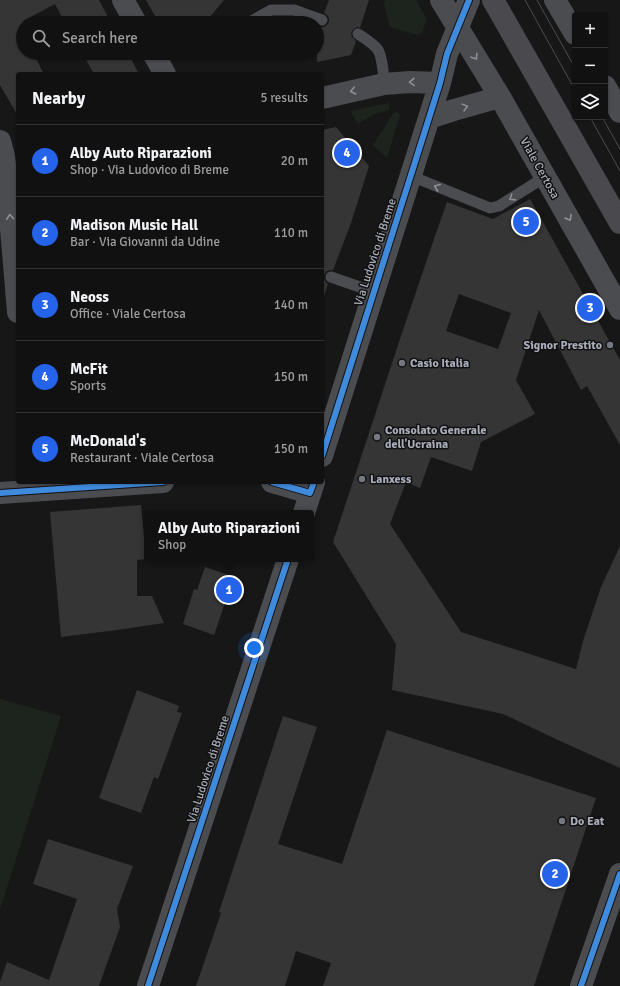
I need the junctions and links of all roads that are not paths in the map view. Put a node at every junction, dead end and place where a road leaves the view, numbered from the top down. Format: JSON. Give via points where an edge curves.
{"nodes":[{"id":1,"x":123,"y":0,"type":"edge"},
{"id":2,"x":441,"y":0,"type":"edge"},
{"id":3,"x":469,"y":0,"type":"edge"},
{"id":4,"x":493,"y":0,"type":"edge"},
{"id":5,"x":555,"y":0,"type":"edge"},
{"id":6,"x":132,"y":16,"type":"edge"},
{"id":7,"x":260,"y":16,"type":"edge"},
{"id":8,"x":311,"y":16,"type":"edge"},
{"id":9,"x":458,"y":29,"type":"junction"},
{"id":10,"x":572,"y":29,"type":"edge"},
{"id":11,"x":358,"y":34,"type":"dead end"},
{"id":12,"x":157,"y":60,"type":"edge"},
{"id":13,"x":164,"y":72,"type":"edge"},
{"id":14,"x":440,"y":83,"type":"junction"},
{"id":15,"x":384,"y":84,"type":"junction"},
{"id":16,"x":608,"y":91,"type":"edge"},
{"id":17,"x":500,"y":97,"type":"junction"},
{"id":18,"x":324,"y":98,"type":"edge"},
{"id":19,"x":620,"y":112,"type":"edge"},
{"id":20,"x":430,"y":118,"type":"junction"},
{"id":21,"x":5,"y":152,"type":"edge"},
{"id":22,"x":411,"y":176,"type":"junction"},
{"id":23,"x":546,"y":177,"type":"junction"},
{"id":24,"x":620,"y":223,"type":"edge"},
{"id":25,"x":331,"y":277,"type":"dead end"},
{"id":26,"x":16,"y":288,"type":"edge"},
{"id":27,"x":374,"y":292,"type":"junction"},
{"id":28,"x":620,"y":309,"type":"edge"},
{"id":29,"x":324,"y":450,"type":"edge"},
{"id":30,"x":96,"y":484,"type":"edge"},
{"id":31,"x":277,"y":484,"type":"edge"},
{"id":32,"x":29,"y":486,"type":"edge"},
{"id":33,"x":0,"y":493,"type":"edge"},
{"id":34,"x":309,"y":496,"type":"edge"},
{"id":35,"x":287,"y":562,"type":"edge"},
{"id":36,"x":620,"y":874,"type":"edge"},
{"id":37,"x":148,"y":986,"type":"edge"},
{"id":38,"x":581,"y":986,"type":"edge"}],
"edges":[{"from":1,"to":6,"type":"street"},
{"from":2,"to":9,"type":"street","name":"Viale Certosa"},
{"from":3,"to":9,"type":"street"},
{"from":4,"to":24,"type":"main road"},
{"from":5,"to":10,"type":"street"},
{"from":7,"to":8,"type":"lane","via":[[271,10],[294,10]]},
{"from":9,"to":14,"type":"street","name":"Via Ludovico di Breme","via":[[447,54]]},
{"from":9,"to":17,"type":"street","name":"Viale Certosa","one_way":true},
{"from":11,"to":15,"type":"lane","via":[[378,50]]},
{"from":12,"to":13,"type":"street"},
{"from":14,"to":15,"type":"street","one_way":true},
{"from":14,"to":20,"type":"street","name":"Via Ludovico di Breme"},
{"from":15,"to":18,"type":"street","one_way":true},
{"from":16,"to":19,"type":"street"},
{"from":20,"to":17,"type":"street","one_way":true},
{"from":17,"to":23,"type":"street","name":"Viale Certosa"},
{"from":20,"to":22,"type":"street","name":"Via Ludovico di Breme"},
{"from":26,"to":21,"type":"street","one_way":true},
{"from":23,"to":22,"type":"lane","one_way":true,"via":[[499,206],[490,208]]},
{"from":22,"to":27,"type":"street","name":"Via Ludovico di Breme"},
{"from":23,"to":28,"type":"street","name":"Viale Certosa","one_way":true},
{"from":25,"to":27,"type":"lane"},
{"from":27,"to":29,"type":"street","name":"Via Ludovico di Breme"},
{"from":30,"to":32,"type":"street"},
{"from":31,"to":34,"type":"street"},
{"from":32,"to":33,"type":"street"},
{"from":35,"to":37,"type":"street","name":"Via Ludovico di Breme"},
{"from":36,"to":38,"type":"street"}]}
